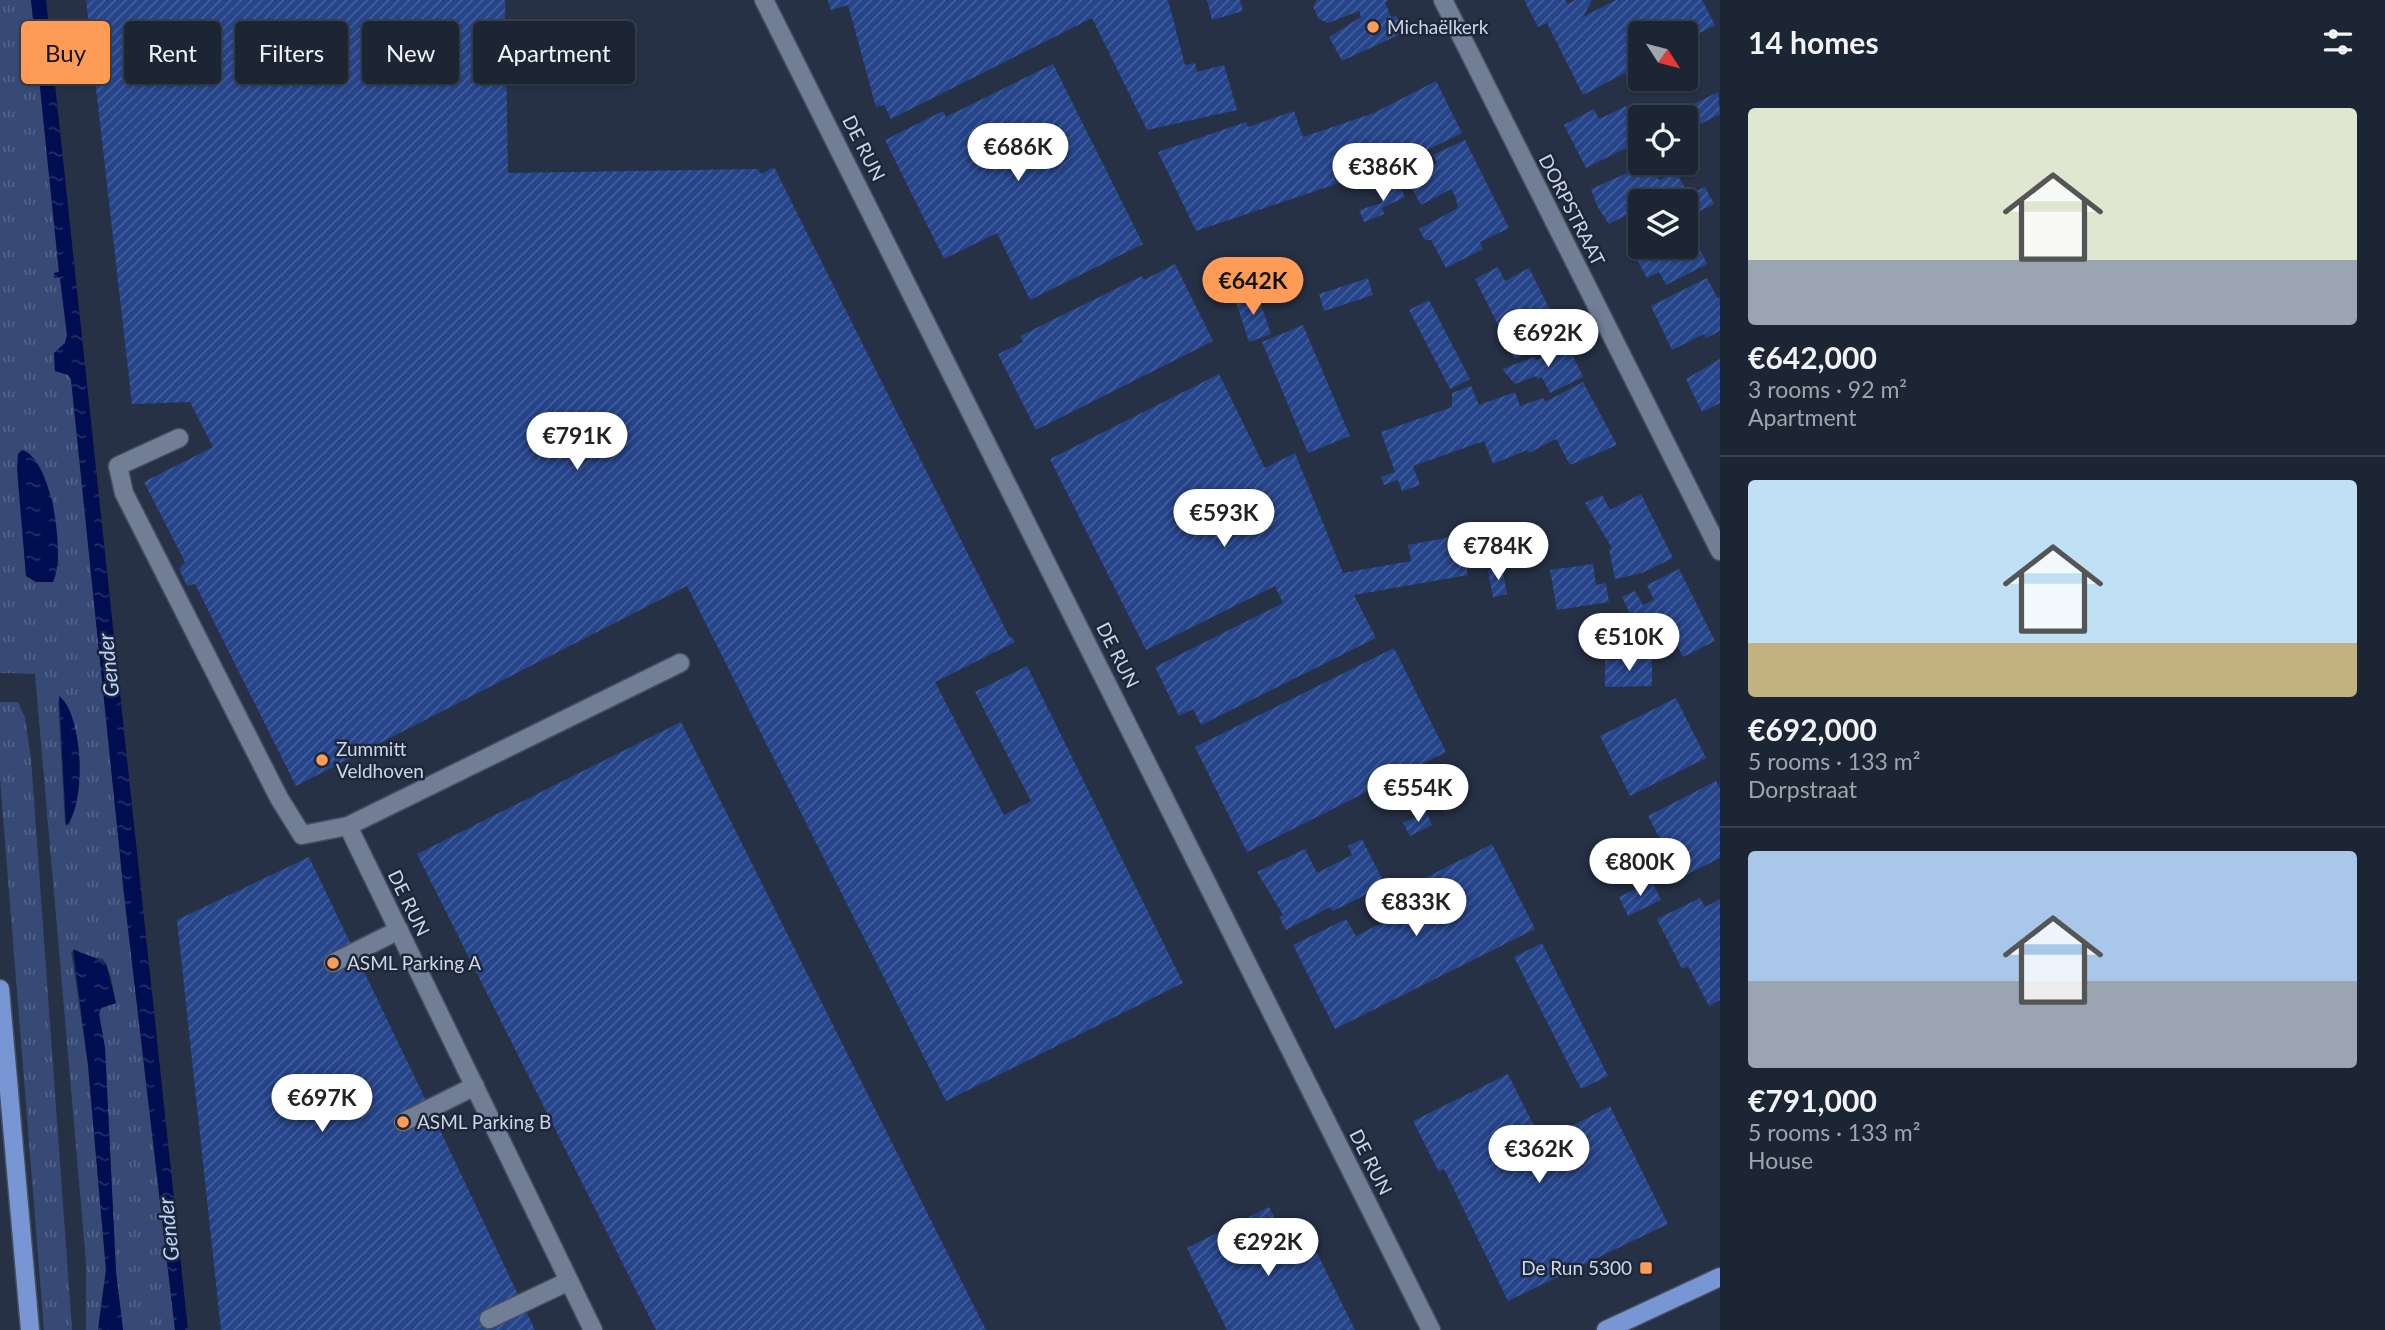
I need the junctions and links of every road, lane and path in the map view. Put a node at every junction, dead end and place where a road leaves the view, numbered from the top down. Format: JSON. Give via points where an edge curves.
{"nodes":[{"id":1,"x":764,"y":0,"type":"edge"},
{"id":2,"x":1443,"y":0,"type":"edge"},
{"id":3,"x":178,"y":438,"type":"dead end"},
{"id":4,"x":1720,"y":551,"type":"edge"},
{"id":5,"x":680,"y":663,"type":"dead end"},
{"id":6,"x":348,"y":827,"type":"junction"},
{"id":7,"x":399,"y":930,"type":"junction"},
{"id":8,"x":333,"y":963,"type":"dead end"},
{"id":9,"x":0,"y":989,"type":"edge"},
{"id":10,"x":475,"y":1086,"type":"junction"},
{"id":11,"x":403,"y":1122,"type":"dead end"},
{"id":12,"x":1720,"y":1277,"type":"edge"},
{"id":13,"x":569,"y":1281,"type":"junction"},
{"id":14,"x":489,"y":1319,"type":"dead end"},
{"id":15,"x":30,"y":1330,"type":"edge"},
{"id":16,"x":593,"y":1330,"type":"edge"},
{"id":17,"x":1431,"y":1330,"type":"edge"},
{"id":18,"x":1606,"y":1330,"type":"edge"}],
"edges":[{"from":1,"to":17,"type":"street","name":"DE RUN"},
{"from":2,"to":4,"type":"street","name":"DORPSTRAAT"},
{"from":3,"to":6,"type":"street","via":[[118,466],[124,493],[302,835]]},
{"from":5,"to":6,"type":"street"},
{"from":6,"to":7,"type":"street","name":"DE RUN"},
{"from":7,"to":8,"type":"street"},
{"from":7,"to":10,"type":"street","name":"DE RUN"},
{"from":9,"to":15,"type":"main road"},
{"from":10,"to":11,"type":"street"},
{"from":10,"to":13,"type":"street","name":"DE RUN"},
{"from":12,"to":18,"type":"main road"},
{"from":13,"to":14,"type":"street"},
{"from":13,"to":16,"type":"street","name":"DE RUN"}]}
